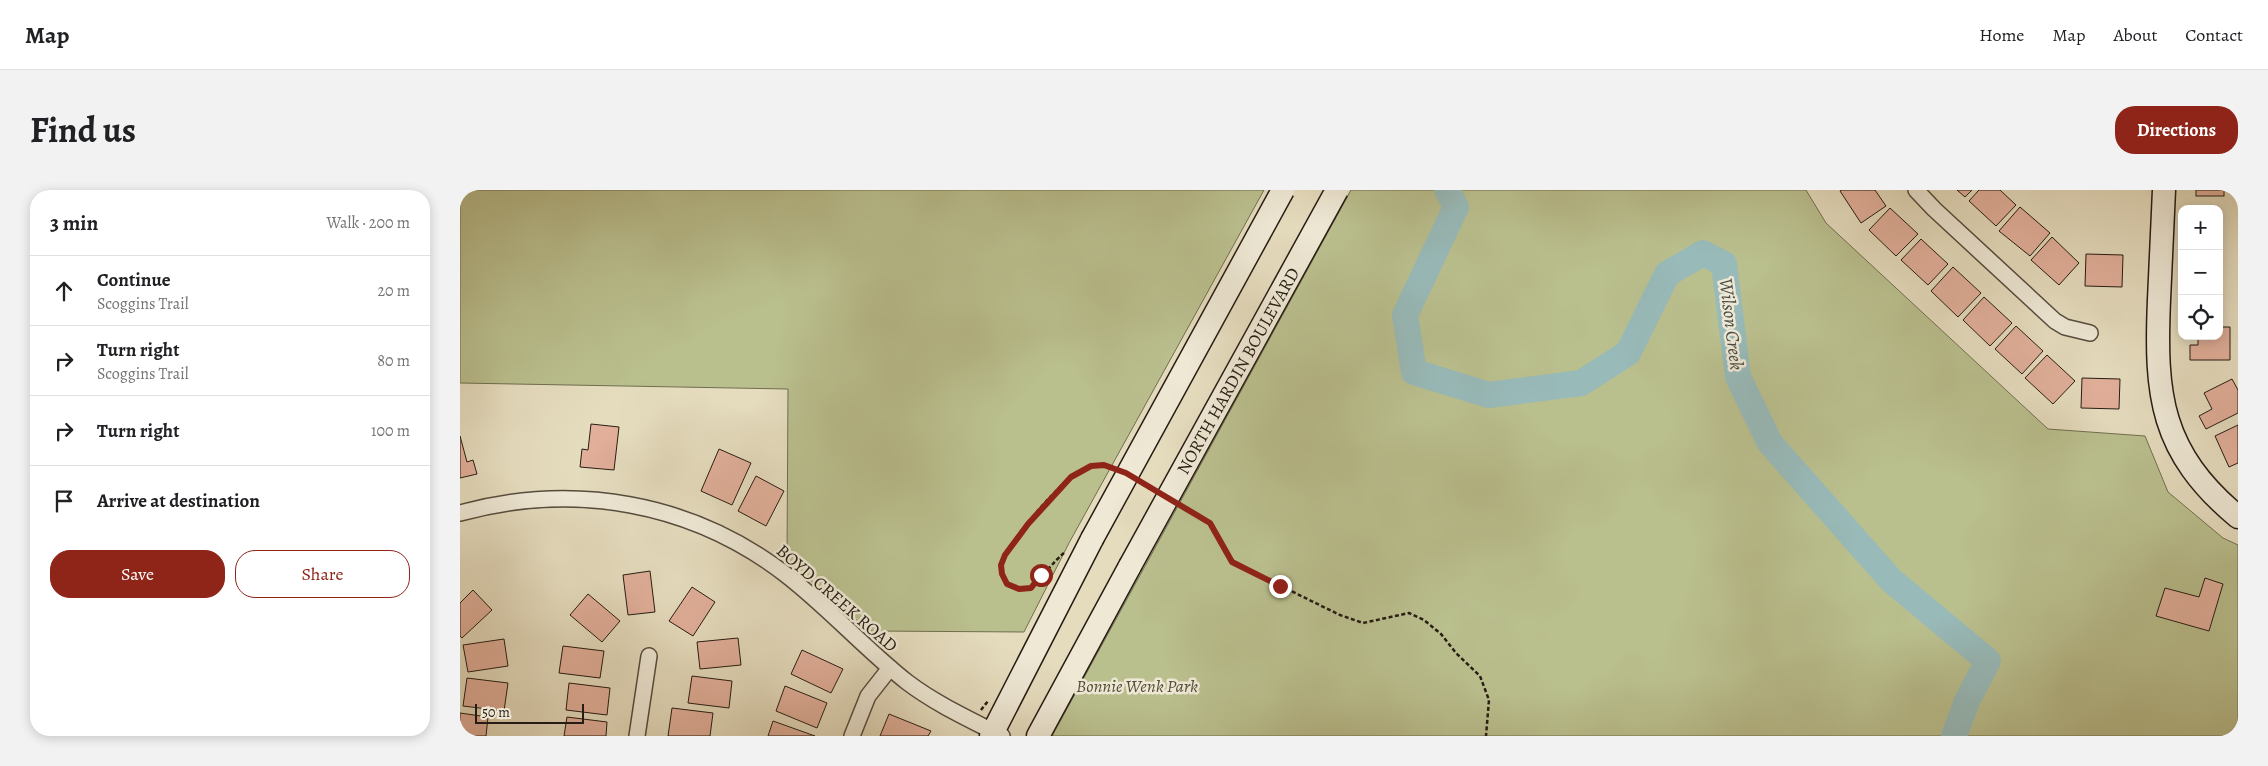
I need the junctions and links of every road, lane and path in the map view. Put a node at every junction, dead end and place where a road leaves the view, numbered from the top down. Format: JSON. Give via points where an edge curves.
{"nodes":[{"id":1,"x":1283,"y":190,"type":"edge"},
{"id":2,"x":1337,"y":190,"type":"edge"},
{"id":3,"x":1916,"y":190,"type":"edge"},
{"id":4,"x":2164,"y":190,"type":"edge"},
{"id":5,"x":2090,"y":333,"type":"dead end"},
{"id":6,"x":1116,"y":468,"type":"dead end"},
{"id":7,"x":1139,"y":482,"type":"dead end"},
{"id":8,"x":1158,"y":493,"type":"dead end"},
{"id":9,"x":1179,"y":504,"type":"dead end"},
{"id":10,"x":460,"y":513,"type":"edge"},
{"id":11,"x":2238,"y":517,"type":"edge"},
{"id":12,"x":1068,"y":551,"type":"dead end"},
{"id":13,"x":649,"y":656,"type":"dead end"},
{"id":14,"x":890,"y":668,"type":"junction"},
{"id":15,"x":996,"y":734,"type":"edge"},
{"id":16,"x":637,"y":736,"type":"edge"},
{"id":17,"x":852,"y":736,"type":"edge"},
{"id":18,"x":1038,"y":736,"type":"edge"},
{"id":19,"x":1486,"y":736,"type":"edge"}],
"edges":[{"from":1,"to":15,"type":"main road","bridge":true,"via":[[1092,539]]},
{"from":2,"to":18,"type":"main road","name":"NORTH HARDIN BOULEVARD","bridge":true},
{"from":3,"to":5,"type":"street","via":[[2055,321]]},
{"from":4,"to":11,"type":"main road","via":[[2158,356],[2162,402],[2172,433],[2187,461],[2209,489]]},
{"from":6,"to":12,"type":"path","via":[[1091,466],[1071,477],[1005,555],[1002,574],[1007,584],[1019,589],[1031,588]]},
{"from":7,"to":8,"type":"path"},
{"from":9,"to":19,"type":"path","via":[[1210,523],[1232,562],[1340,615],[1363,623],[1409,613],[1424,620],[1480,676],[1489,700]]},
{"from":10,"to":14,"type":"street","name":"BOYD CREEK ROAD","via":[[507,502],[565,498],[630,504],[679,516],[724,536],[767,561],[806,591]]},
{"from":13,"to":16,"type":"street"},
{"from":14,"to":15,"type":"street","name":"BOYD CREEK ROAD","via":[[948,709]]},
{"from":14,"to":17,"type":"street","via":[[868,696]]}]}
